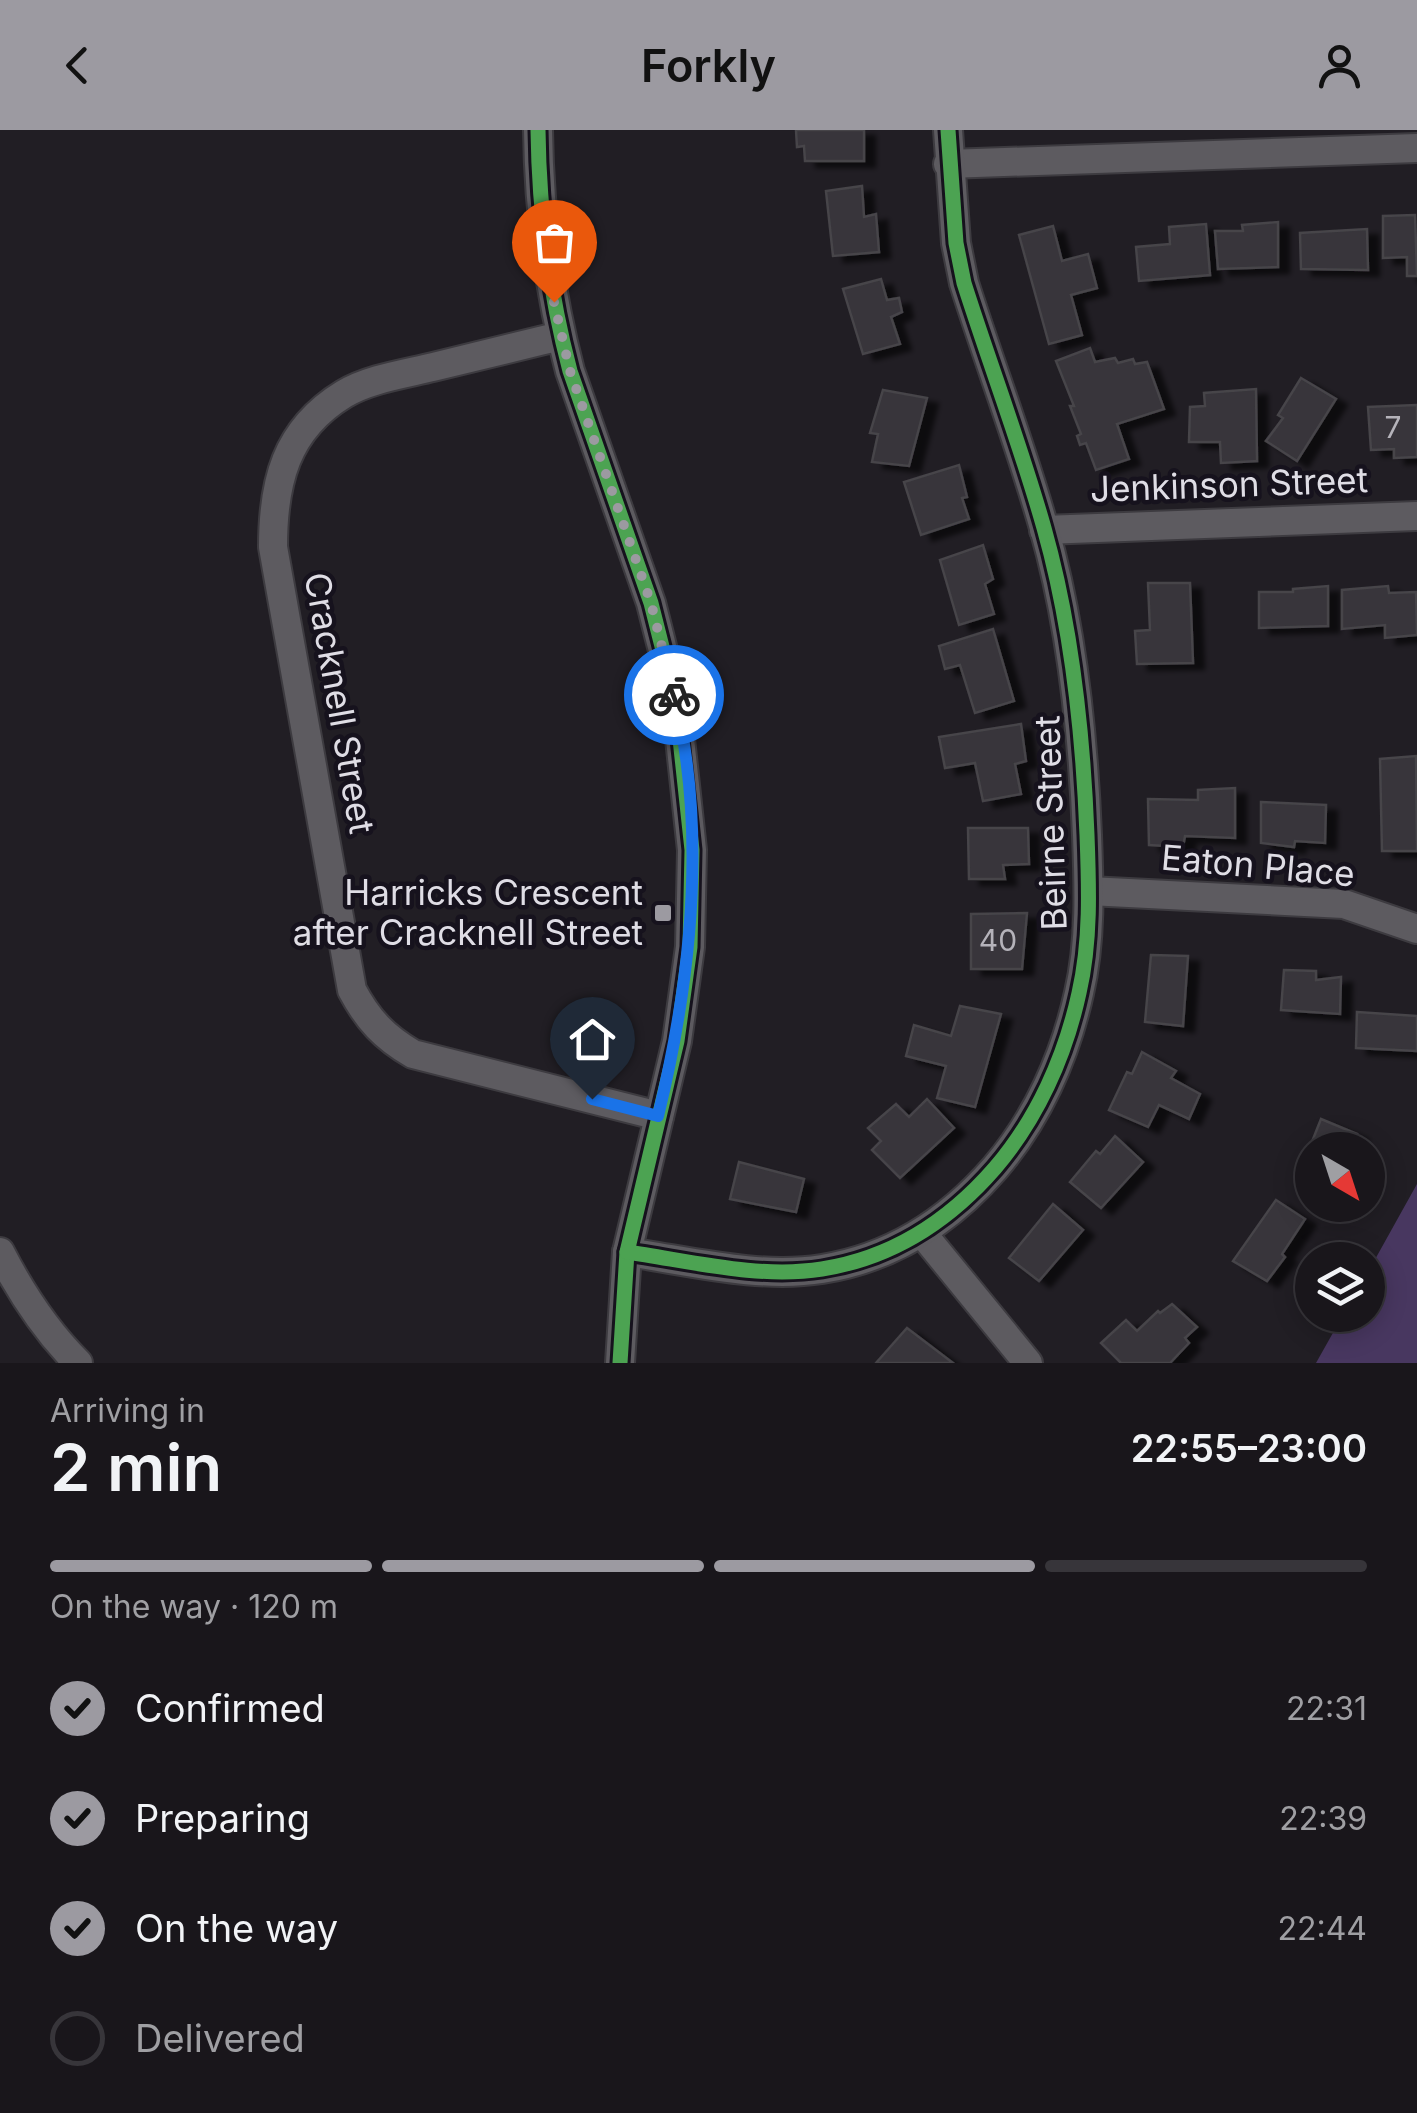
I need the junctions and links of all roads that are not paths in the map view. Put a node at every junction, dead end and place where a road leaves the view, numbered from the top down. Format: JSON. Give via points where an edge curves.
{"nodes":[{"id":1,"x":538,"y":130,"type":"edge"},
{"id":2,"x":948,"y":130,"type":"edge"},
{"id":3,"x":1417,"y":148,"type":"edge"},
{"id":4,"x":948,"y":164,"type":"junction"},
{"id":5,"x":561,"y":336,"type":"junction"},
{"id":6,"x":1417,"y":516,"type":"edge"},
{"id":7,"x":1044,"y":530,"type":"junction"},
{"id":8,"x":1090,"y":891,"type":"junction"},
{"id":9,"x":1417,"y":929,"type":"edge"},
{"id":10,"x":658,"y":1116,"type":"junction"},
{"id":11,"x":922,"y":1233,"type":"junction"},
{"id":12,"x":0,"y":1252,"type":"edge"},
{"id":13,"x":627,"y":1252,"type":"junction"},
{"id":14,"x":78,"y":1363,"type":"edge"},
{"id":15,"x":620,"y":1363,"type":"edge"},
{"id":16,"x":1028,"y":1363,"type":"edge"}],
"edges":[{"from":1,"to":5,"type":"street","via":[[539,199]]},
{"from":2,"to":4,"type":"street","name":"Beirne Street"},
{"from":3,"to":4,"type":"street"},
{"from":4,"to":7,"type":"street","name":"Beirne Street","via":[[964,283]]},
{"from":5,"to":10,"type":"street","via":[[651,603],[684,752],[690,948]]},
{"from":5,"to":10,"type":"street","name":"Cracknell Street","via":[[346,392],[315,416],[283,464],[273,504],[273,547],[352,990],[366,1017],[413,1054]]},
{"from":6,"to":7,"type":"street","name":"Jenkinson Street"},
{"from":7,"to":8,"type":"street","name":"Beirne Street","via":[[1082,738]]},
{"from":8,"to":9,"type":"street","name":"Eaton Place","via":[[1344,904]]},
{"from":8,"to":11,"type":"street","name":"Beirne Street","via":[[1079,994],[1046,1092],[980,1186]]},
{"from":10,"to":13,"type":"street"},
{"from":11,"to":13,"type":"street","name":"Beirne Street","via":[[875,1256],[796,1272]]},
{"from":11,"to":16,"type":"street"},
{"from":12,"to":14,"type":"street","via":[[18,1288]]},
{"from":13,"to":15,"type":"street"}]}
